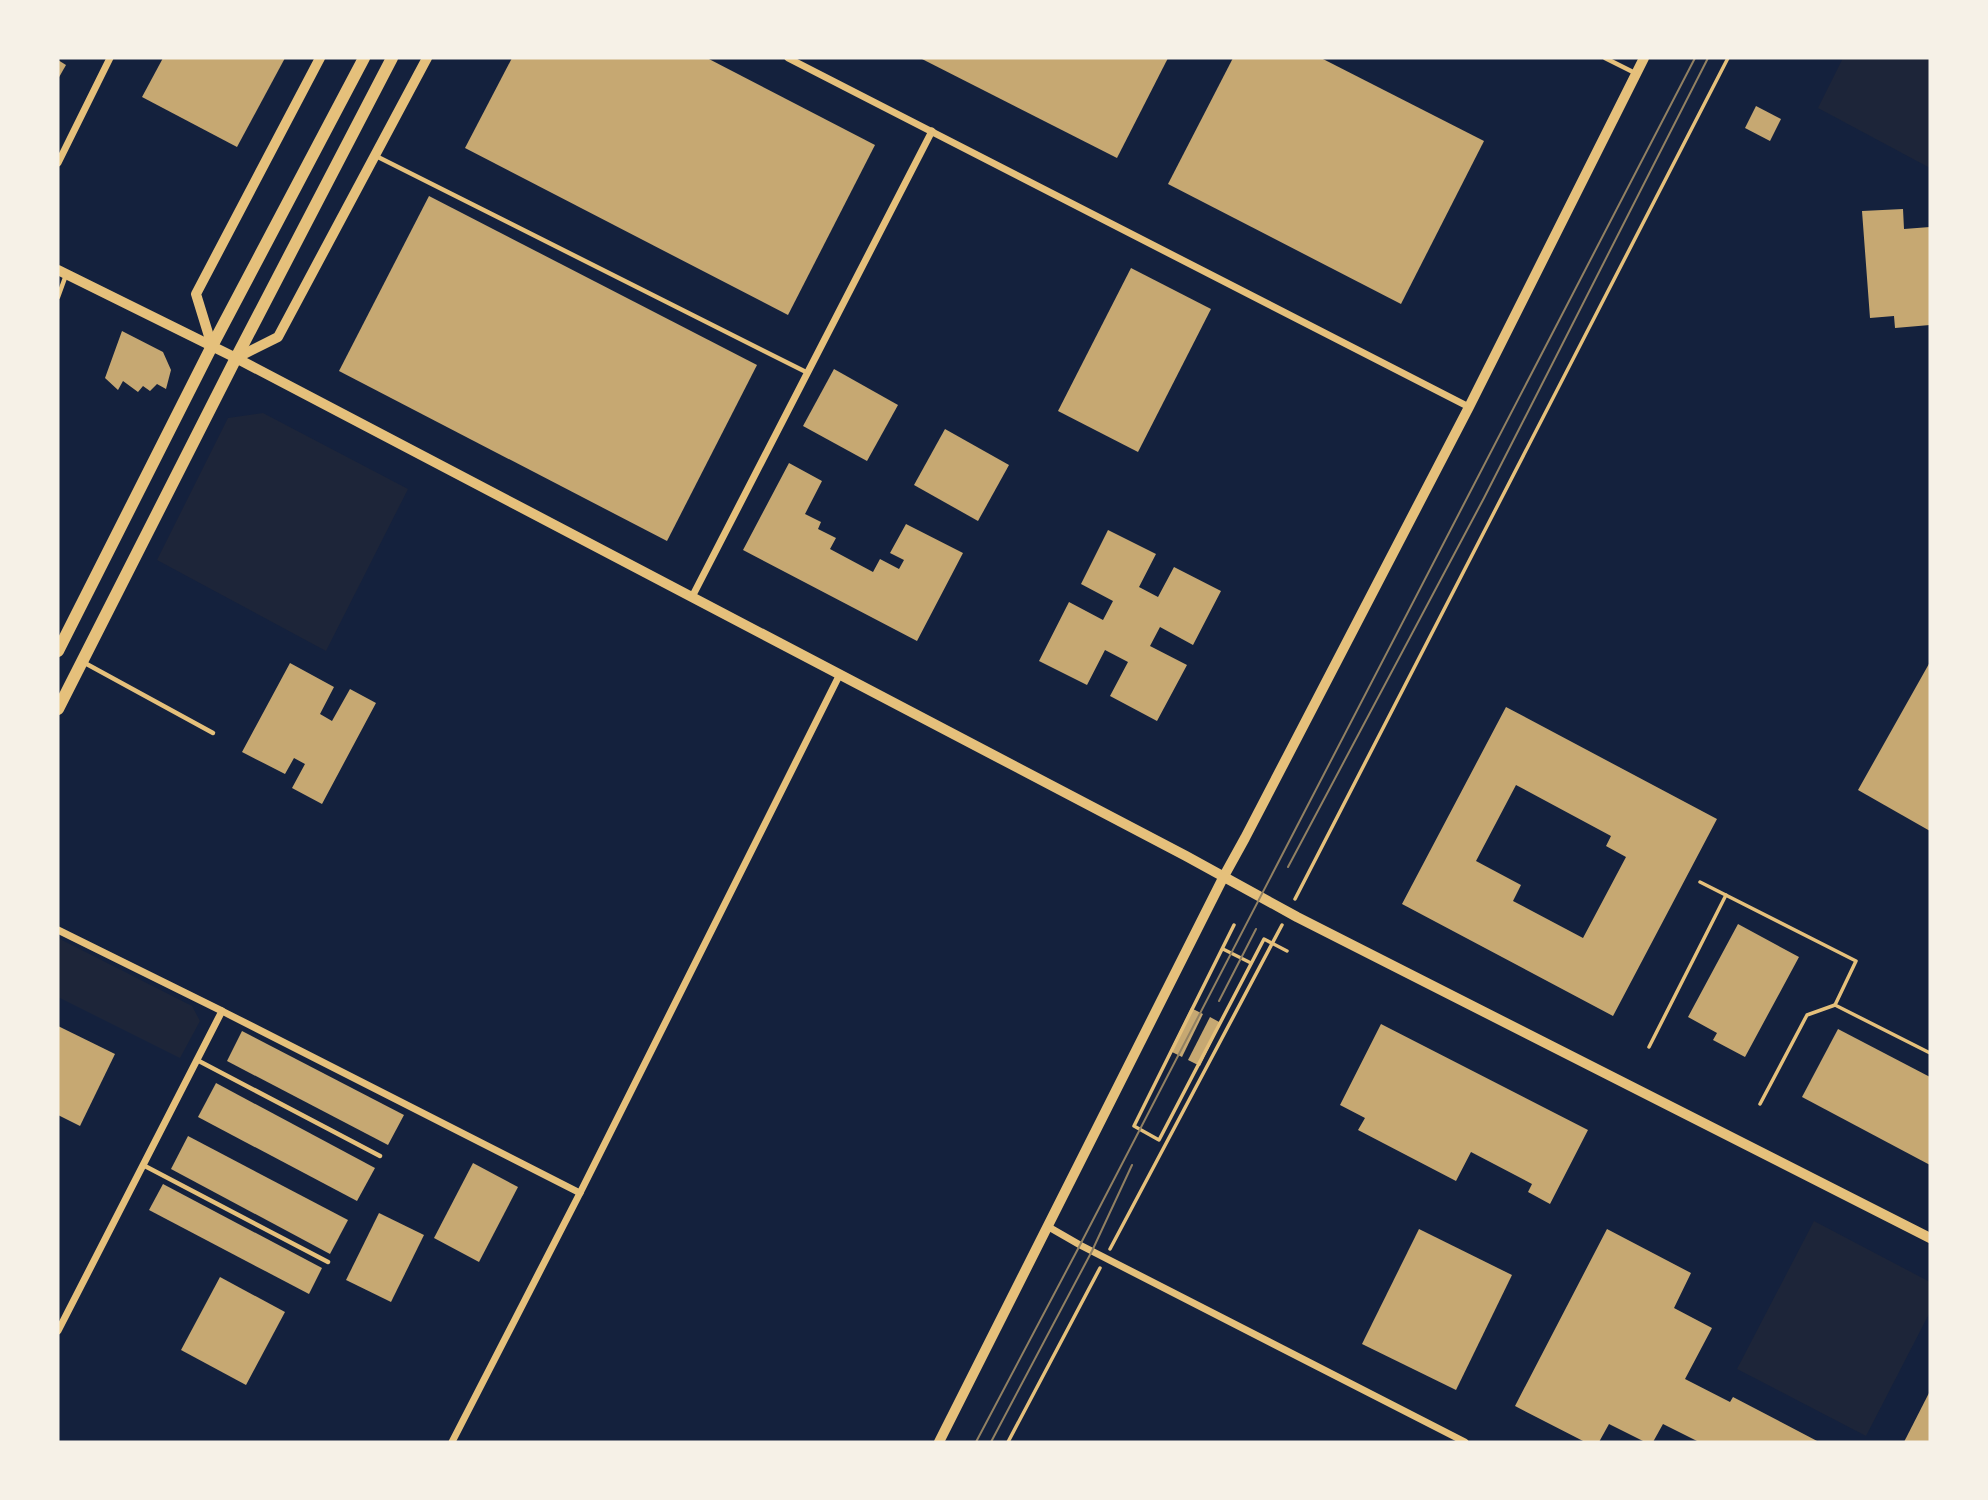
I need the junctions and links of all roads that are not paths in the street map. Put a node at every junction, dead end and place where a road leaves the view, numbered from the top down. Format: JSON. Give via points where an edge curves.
{"nodes":[{"id":1,"x":110,"y":58,"type":"edge"},
{"id":2,"x":320,"y":58,"type":"edge"},
{"id":3,"x":364,"y":58,"type":"edge"},
{"id":4,"x":392,"y":58,"type":"edge"},
{"id":5,"x":427,"y":58,"type":"edge"},
{"id":6,"x":788,"y":58,"type":"edge"},
{"id":7,"x":1605,"y":58,"type":"edge"},
{"id":8,"x":1644,"y":58,"type":"edge"},
{"id":9,"x":1636,"y":74,"type":"junction"},
{"id":10,"x":932,"y":131,"type":"junction"},
{"id":11,"x":375,"y":155,"type":"junction"},
{"id":12,"x":58,"y":163,"type":"edge"},
{"id":13,"x":62,"y":272,"type":"edge"},
{"id":14,"x":58,"y":297,"type":"edge"},
{"id":15,"x":212,"y":346,"type":"junction"},
{"id":16,"x":236,"y":358,"type":"junction"},
{"id":17,"x":808,"y":373,"type":"junction"},
{"id":18,"x":1469,"y":407,"type":"junction"},
{"id":19,"x":692,"y":597,"type":"junction"},
{"id":20,"x":58,"y":651,"type":"edge"},
{"id":21,"x":82,"y":662,"type":"junction"},
{"id":22,"x":840,"y":674,"type":"junction"},
{"id":23,"x":58,"y":709,"type":"edge"},
{"id":24,"x":213,"y":733,"type":"dead end"},
{"id":25,"x":1224,"y":876,"type":"junction"},
{"id":26,"x":58,"y":930,"type":"edge"},
{"id":27,"x":222,"y":1011,"type":"junction"},
{"id":28,"x":197,"y":1060,"type":"junction"},
{"id":29,"x":380,"y":1156,"type":"dead end"},
{"id":30,"x":143,"y":1165,"type":"junction"},
{"id":31,"x":580,"y":1193,"type":"junction"},
{"id":32,"x":1047,"y":1226,"type":"junction"},
{"id":33,"x":1930,"y":1238,"type":"edge"},
{"id":34,"x":328,"y":1262,"type":"dead end"},
{"id":35,"x":58,"y":1331,"type":"edge"},
{"id":36,"x":452,"y":1442,"type":"edge"},
{"id":37,"x":939,"y":1442,"type":"edge"},
{"id":38,"x":1465,"y":1442,"type":"edge"}],
"edges":[{"from":1,"to":12,"type":"street"},
{"from":2,"to":15,"type":"street","via":[[196,293]]},
{"from":3,"to":15,"type":"main road"},
{"from":4,"to":16,"type":"main road"},
{"from":5,"to":11,"type":"street"},
{"from":6,"to":10,"type":"street"},
{"from":7,"to":9,"type":"lane"},
{"from":8,"to":9,"type":"street"},
{"from":9,"to":18,"type":"street"},
{"from":10,"to":17,"type":"street"},
{"from":10,"to":18,"type":"street"},
{"from":11,"to":16,"type":"street","via":[[278,337]]},
{"from":11,"to":17,"type":"lane"},
{"from":13,"to":14,"type":"lane"},
{"from":13,"to":15,"type":"street"},
{"from":15,"to":16,"type":"street"},
{"from":15,"to":20,"type":"main road"},
{"from":16,"to":19,"type":"street"},
{"from":16,"to":21,"type":"main road"},
{"from":17,"to":19,"type":"street"},
{"from":18,"to":25,"type":"street"},
{"from":19,"to":22,"type":"street"},
{"from":21,"to":23,"type":"main road"},
{"from":21,"to":24,"type":"lane"},
{"from":22,"to":25,"type":"street"},
{"from":22,"to":31,"type":"street"},
{"from":25,"to":32,"type":"street"},
{"from":25,"to":33,"type":"street"},
{"from":26,"to":27,"type":"street"},
{"from":27,"to":28,"type":"street"},
{"from":27,"to":31,"type":"street"},
{"from":28,"to":29,"type":"lane"},
{"from":28,"to":30,"type":"street"},
{"from":30,"to":34,"type":"lane"},
{"from":30,"to":35,"type":"street"},
{"from":31,"to":36,"type":"street"},
{"from":32,"to":37,"type":"street"},
{"from":32,"to":38,"type":"street"}]}
